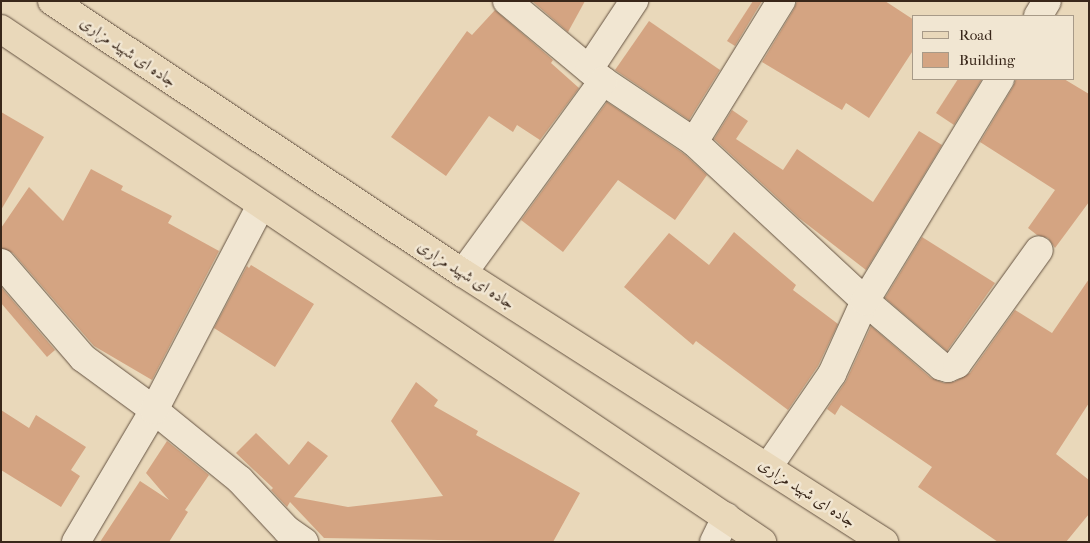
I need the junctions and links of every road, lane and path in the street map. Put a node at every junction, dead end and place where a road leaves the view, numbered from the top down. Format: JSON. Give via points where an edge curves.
{"nodes":[{"id":1,"x":52,"y":1,"type":"edge"},
{"id":2,"x":507,"y":1,"type":"edge"},
{"id":3,"x":634,"y":1,"type":"edge"},
{"id":4,"x":781,"y":1,"type":"edge"},
{"id":5,"x":1048,"y":1,"type":"edge"},
{"id":6,"x":1039,"y":15,"type":"edge"},
{"id":7,"x":1,"y":29,"type":"edge"},
{"id":8,"x":596,"y":75,"type":"junction"},
{"id":9,"x":999,"y":80,"type":"edge"},
{"id":10,"x":694,"y":142,"type":"junction"},
{"id":11,"x":261,"y":205,"type":"junction"},
{"id":12,"x":1039,"y":250,"type":"dead end"},
{"id":13,"x":1,"y":263,"type":"edge"},
{"id":14,"x":463,"y":273,"type":"junction"},
{"id":15,"x":865,"y":301,"type":"junction"},
{"id":16,"x":154,"y":410,"type":"junction"},
{"id":17,"x":768,"y":467,"type":"junction"},
{"id":18,"x":726,"y":518,"type":"junction"},
{"id":19,"x":76,"y":542,"type":"edge"},
{"id":20,"x":304,"y":542,"type":"edge"},
{"id":21,"x":714,"y":542,"type":"edge"},
{"id":22,"x":762,"y":542,"type":"edge"},
{"id":23,"x":884,"y":542,"type":"edge"}],
"edges":[{"from":1,"to":14,"type":"main road","name":"جاده ای شهید مزاری"},
{"from":2,"to":8,"type":"street"},
{"from":3,"to":8,"type":"street"},
{"from":4,"to":10,"type":"street"},
{"from":5,"to":6,"type":"street"},
{"from":7,"to":11,"type":"main road"},
{"from":8,"to":10,"type":"street"},
{"from":8,"to":14,"type":"street"},
{"from":9,"to":15,"type":"street"},
{"from":10,"to":15,"type":"street"},
{"from":11,"to":16,"type":"street"},
{"from":11,"to":18,"type":"main road"},
{"from":12,"to":15,"type":"street","via":[[957,364],[948,368],[941,366]]},
{"from":13,"to":16,"type":"street","via":[[83,358]]},
{"from":14,"to":17,"type":"main road","name":"جاده ای شهید مزاری"},
{"from":15,"to":17,"type":"street","via":[[832,374]]},
{"from":16,"to":19,"type":"street"},
{"from":16,"to":20,"type":"street","via":[[240,480],[287,530]]},
{"from":17,"to":23,"type":"main road","name":"جاده ای شهید مزاری"},
{"from":18,"to":21,"type":"street"},
{"from":18,"to":22,"type":"main road"}]}
